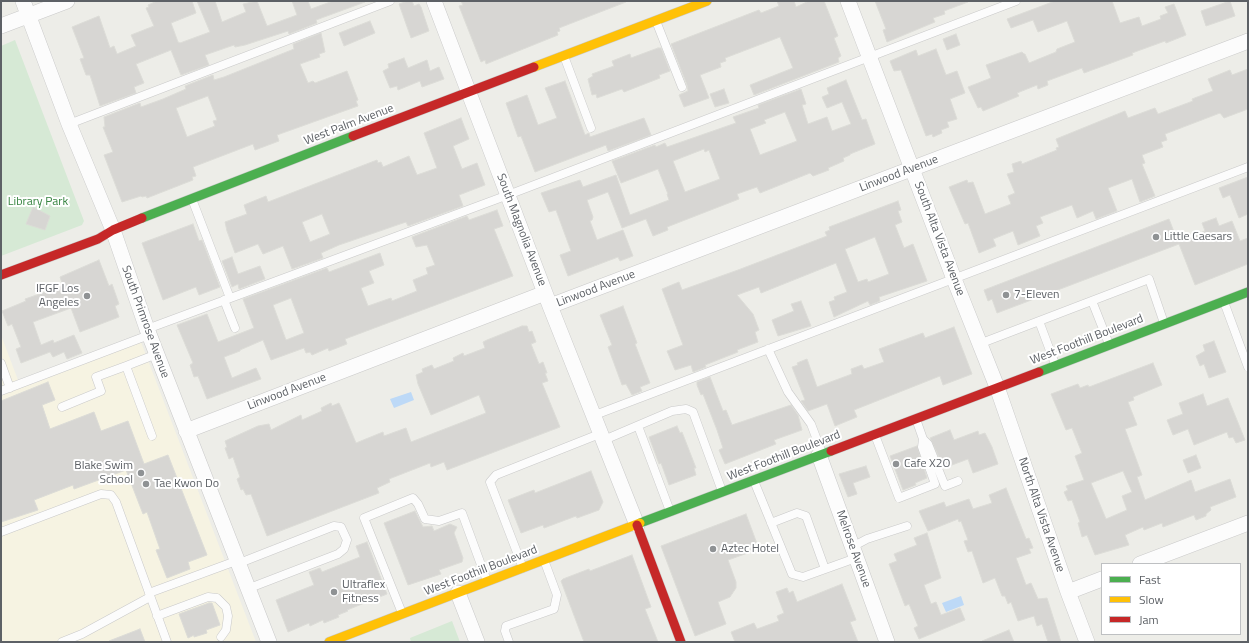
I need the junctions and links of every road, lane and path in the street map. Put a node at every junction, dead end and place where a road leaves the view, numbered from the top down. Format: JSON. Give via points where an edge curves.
{"nodes":[{"id":1,"x":23,"y":1,"type":"edge"},
{"id":2,"x":67,"y":1,"type":"edge"},
{"id":3,"x":390,"y":1,"type":"edge"},
{"id":4,"x":434,"y":1,"type":"edge"},
{"id":5,"x":707,"y":1,"type":"edge"},
{"id":6,"x":848,"y":1,"type":"edge"},
{"id":7,"x":1016,"y":1,"type":"edge"},
{"id":8,"x":29,"y":16,"type":"junction"},
{"id":9,"x":656,"y":20,"type":"junction"},
{"id":10,"x":1,"y":26,"type":"edge"},
{"id":11,"x":1248,"y":41,"type":"edge"},
{"id":12,"x":564,"y":56,"type":"junction"},
{"id":13,"x":870,"y":57,"type":"junction"},
{"id":14,"x":682,"y":87,"type":"dead end"},
{"id":15,"x":469,"y":92,"type":"junction"},
{"id":16,"x":69,"y":124,"type":"junction"},
{"id":17,"x":591,"y":128,"type":"dead end"},
{"id":18,"x":1248,"y":167,"type":"edge"},
{"id":19,"x":913,"y":169,"type":"junction"},
{"id":20,"x":508,"y":195,"type":"junction"},
{"id":21,"x":192,"y":198,"type":"junction"},
{"id":22,"x":112,"y":230,"type":"junction"},
{"id":23,"x":1,"y":275,"type":"edge"},
{"id":24,"x":954,"y":280,"type":"junction"},
{"id":25,"x":1248,"y":292,"type":"edge"},
{"id":26,"x":227,"y":299,"type":"junction"},
{"id":27,"x":548,"y":300,"type":"junction"},
{"id":28,"x":1092,"y":301,"type":"junction"},
{"id":29,"x":1224,"y":301,"type":"junction"},
{"id":30,"x":1039,"y":321,"type":"junction"},
{"id":31,"x":1165,"y":324,"type":"junction"},
{"id":32,"x":235,"y":328,"type":"dead end"},
{"id":33,"x":148,"y":332,"type":"junction"},
{"id":34,"x":979,"y":344,"type":"junction"},
{"id":35,"x":1110,"y":345,"type":"junction"},
{"id":36,"x":768,"y":349,"type":"junction"},
{"id":37,"x":157,"y":354,"type":"junction"},
{"id":38,"x":1,"y":363,"type":"edge"},
{"id":39,"x":1056,"y":365,"type":"junction"},
{"id":40,"x":126,"y":366,"type":"junction"},
{"id":41,"x":1248,"y":367,"type":"edge"},
{"id":42,"x":997,"y":387,"type":"junction"},
{"id":43,"x":10,"y":388,"type":"junction"},
{"id":44,"x":1,"y":391,"type":"edge"},
{"id":45,"x":62,"y":407,"type":"dead end"},
{"id":46,"x":595,"y":415,"type":"junction"},
{"id":47,"x":916,"y":418,"type":"junction"},
{"id":48,"x":638,"y":426,"type":"junction"},
{"id":49,"x":186,"y":431,"type":"junction"},
{"id":50,"x":875,"y":434,"type":"junction"},
{"id":51,"x":152,"y":436,"type":"dead end"},
{"id":52,"x":603,"y":436,"type":"junction"},
{"id":53,"x":923,"y":439,"type":"junction"},
{"id":54,"x":821,"y":455,"type":"junction"},
{"id":55,"x":753,"y":480,"type":"junction"},
{"id":56,"x":958,"y":481,"type":"dead end"},
{"id":57,"x":723,"y":492,"type":"junction"},
{"id":58,"x":670,"y":512,"type":"junction"},
{"id":59,"x":771,"y":523,"type":"junction"},
{"id":60,"x":1248,"y":523,"type":"edge"},
{"id":61,"x":638,"y":525,"type":"junction"},
{"id":62,"x":907,"y":526,"type":"dead end"},
{"id":63,"x":1,"y":532,"type":"edge"},
{"id":64,"x":854,"y":552,"type":"junction"},
{"id":65,"x":544,"y":560,"type":"junction"},
{"id":66,"x":237,"y":562,"type":"junction"},
{"id":67,"x":1143,"y":563,"type":"edge"},
{"id":68,"x":523,"y":568,"type":"junction"},
{"id":69,"x":825,"y":569,"type":"junction"},
{"id":70,"x":1101,"y":579,"type":"edge"},
{"id":71,"x":488,"y":581,"type":"junction"},
{"id":72,"x":247,"y":589,"type":"junction"},
{"id":73,"x":1068,"y":592,"type":"junction"},
{"id":74,"x":458,"y":593,"type":"junction"},
{"id":75,"x":149,"y":595,"type":"junction"},
{"id":76,"x":403,"y":614,"type":"junction"},
{"id":77,"x":157,"y":616,"type":"junction"},
{"id":78,"x":221,"y":637,"type":"dead end"},
{"id":79,"x":62,"y":642,"type":"edge"},
{"id":80,"x":167,"y":642,"type":"edge"},
{"id":81,"x":269,"y":642,"type":"edge"},
{"id":82,"x":329,"y":642,"type":"edge"},
{"id":83,"x":477,"y":642,"type":"edge"},
{"id":84,"x":510,"y":642,"type":"edge"},
{"id":85,"x":681,"y":642,"type":"edge"},
{"id":86,"x":888,"y":642,"type":"edge"},
{"id":87,"x":1087,"y":642,"type":"edge"}],
"edges":[{"from":1,"to":8,"type":"street","name":"South Primrose Avenue"},
{"from":2,"to":8,"type":"street"},
{"from":3,"to":16,"type":"lane"},
{"from":4,"to":15,"type":"street","name":"South Magnolia Avenue"},
{"from":5,"to":9,"type":"main road","name":"West Palm Avenue"},
{"from":6,"to":13,"type":"street","name":"South Alta Vista Avenue"},
{"from":7,"to":13,"type":"lane"},
{"from":8,"to":10,"type":"street"},
{"from":8,"to":16,"type":"street","name":"South Primrose Avenue"},
{"from":9,"to":12,"type":"main road","name":"West Palm Avenue"},
{"from":9,"to":14,"type":"lane"},
{"from":11,"to":19,"type":"street","name":"Linwood Avenue"},
{"from":12,"to":15,"type":"main road","name":"West Palm Avenue"},
{"from":12,"to":17,"type":"lane"},
{"from":13,"to":19,"type":"street","name":"South Alta Vista Avenue"},
{"from":13,"to":20,"type":"lane"},
{"from":15,"to":20,"type":"street","name":"South Magnolia Avenue"},
{"from":15,"to":21,"type":"main road","name":"West Palm Avenue"},
{"from":16,"to":22,"type":"street","name":"South Primrose Avenue"},
{"from":18,"to":24,"type":"lane"},
{"from":19,"to":24,"type":"street","name":"South Alta Vista Avenue"},
{"from":19,"to":27,"type":"street","name":"Linwood Avenue"},
{"from":20,"to":26,"type":"lane"},
{"from":20,"to":27,"type":"street","name":"South Magnolia Avenue"},
{"from":21,"to":22,"type":"main road","name":"West Palm Avenue"},
{"from":21,"to":26,"type":"lane"},
{"from":22,"to":23,"type":"main road","name":"West Palm Avenue","via":[[98,239]]},
{"from":22,"to":33,"type":"street","name":"South Primrose Avenue"},
{"from":24,"to":34,"type":"street","name":"South Alta Vista Avenue"},
{"from":24,"to":36,"type":"lane"},
{"from":25,"to":29,"type":"main road","name":"West Foothill Boulevard"},
{"from":26,"to":32,"type":"lane"},
{"from":26,"to":33,"type":"lane"},
{"from":27,"to":46,"type":"street","name":"South Magnolia Avenue"},
{"from":27,"to":49,"type":"street","name":"Linwood Avenue"},
{"from":28,"to":30,"type":"lane"},
{"from":28,"to":31,"type":"lane","via":[[1149,279]]},
{"from":28,"to":35,"type":"lane"},
{"from":29,"to":31,"type":"main road","name":"West Foothill Boulevard"},
{"from":29,"to":41,"type":"lane"},
{"from":30,"to":34,"type":"lane"},
{"from":30,"to":39,"type":"lane"},
{"from":31,"to":35,"type":"main road","name":"West Foothill Boulevard"},
{"from":33,"to":37,"type":"street","name":"South Primrose Avenue"},
{"from":33,"to":43,"type":"lane"},
{"from":34,"to":42,"type":"street","name":"South Alta Vista Avenue"},
{"from":35,"to":39,"type":"main road","name":"West Foothill Boulevard"},
{"from":36,"to":46,"type":"lane"},
{"from":36,"to":54,"type":"lane","via":[[788,392],[811,424]]},
{"from":37,"to":40,"type":"lane"},
{"from":37,"to":49,"type":"street","name":"South Primrose Avenue"},
{"from":38,"to":43,"type":"lane"},
{"from":39,"to":42,"type":"main road","name":"West Foothill Boulevard"},
{"from":40,"to":45,"type":"lane","via":[[96,377],[101,391]]},
{"from":40,"to":51,"type":"lane"},
{"from":42,"to":47,"type":"main road","name":"West Foothill Boulevard"},
{"from":42,"to":73,"type":"street","name":"North Alta Vista Avenue"},
{"from":43,"to":44,"type":"lane"},
{"from":46,"to":52,"type":"street","name":"South Magnolia Avenue"},
{"from":47,"to":50,"type":"main road","name":"West Foothill Boulevard"},
{"from":47,"to":53,"type":"lane"},
{"from":48,"to":52,"type":"lane"},
{"from":48,"to":57,"type":"lane","via":[[672,411],[686,409],[693,412]]},
{"from":48,"to":58,"type":"lane"},
{"from":49,"to":66,"type":"street","name":"South Primrose Avenue"},
{"from":50,"to":53,"type":"lane","via":[[899,498],[935,484],[922,447]]},
{"from":50,"to":54,"type":"main road","name":"West Foothill Boulevard"},
{"from":52,"to":61,"type":"street","name":"South Magnolia Avenue"},
{"from":52,"to":68,"type":"lane","via":[[496,475],[490,482]]},
{"from":53,"to":56,"type":"lane","via":[[928,444],[945,486]]},
{"from":54,"to":55,"type":"main road","name":"West Foothill Boulevard"},
{"from":54,"to":64,"type":"street","name":"Melrose Avenue"},
{"from":55,"to":57,"type":"main road","name":"West Foothill Boulevard"},
{"from":55,"to":59,"type":"lane"},
{"from":57,"to":58,"type":"main road","name":"West Foothill Boulevard"},
{"from":58,"to":61,"type":"main road","name":"West Foothill Boulevard"},
{"from":59,"to":69,"type":"lane","via":[[792,574],[803,577]]},
{"from":59,"to":69,"type":"lane","via":[[797,513],[806,516]]},
{"from":60,"to":67,"type":"street"},
{"from":61,"to":65,"type":"main road","name":"West Foothill Boulevard"},
{"from":61,"to":85,"type":"main road"},
{"from":62,"to":64,"type":"lane","via":[[867,539]]},
{"from":63,"to":75,"type":"lane","via":[[101,494],[111,495],[116,502]]},
{"from":64,"to":69,"type":"lane"},
{"from":64,"to":86,"type":"street","name":"Melrose Avenue"},
{"from":65,"to":68,"type":"main road","name":"West Foothill Boulevard"},
{"from":65,"to":84,"type":"lane","via":[[558,595],[554,609],[506,626],[505,631]]},
{"from":66,"to":72,"type":"street","name":"South Primrose Avenue"},
{"from":66,"to":72,"type":"lane","via":[[334,526],[341,527],[347,540],[344,549],[338,554]]},
{"from":66,"to":75,"type":"lane"},
{"from":68,"to":71,"type":"main road","name":"West Foothill Boulevard"},
{"from":70,"to":73,"type":"street"},
{"from":71,"to":74,"type":"main road","name":"West Foothill Boulevard"},
{"from":71,"to":76,"type":"lane","via":[[462,513],[440,521],[425,519],[413,498],[364,518]]},
{"from":72,"to":81,"type":"street","name":"South Primrose Avenue"},
{"from":73,"to":87,"type":"street","name":"North Alta Vista Avenue"},
{"from":74,"to":76,"type":"main road","name":"West Foothill Boulevard"},
{"from":74,"to":83,"type":"street"},
{"from":75,"to":77,"type":"lane"},
{"from":75,"to":79,"type":"lane","via":[[82,634]]},
{"from":76,"to":82,"type":"main road","name":"West Foothill Boulevard"},
{"from":77,"to":78,"type":"lane","via":[[208,597],[217,598],[226,607],[228,616],[226,630]]},
{"from":77,"to":80,"type":"lane"}]}
